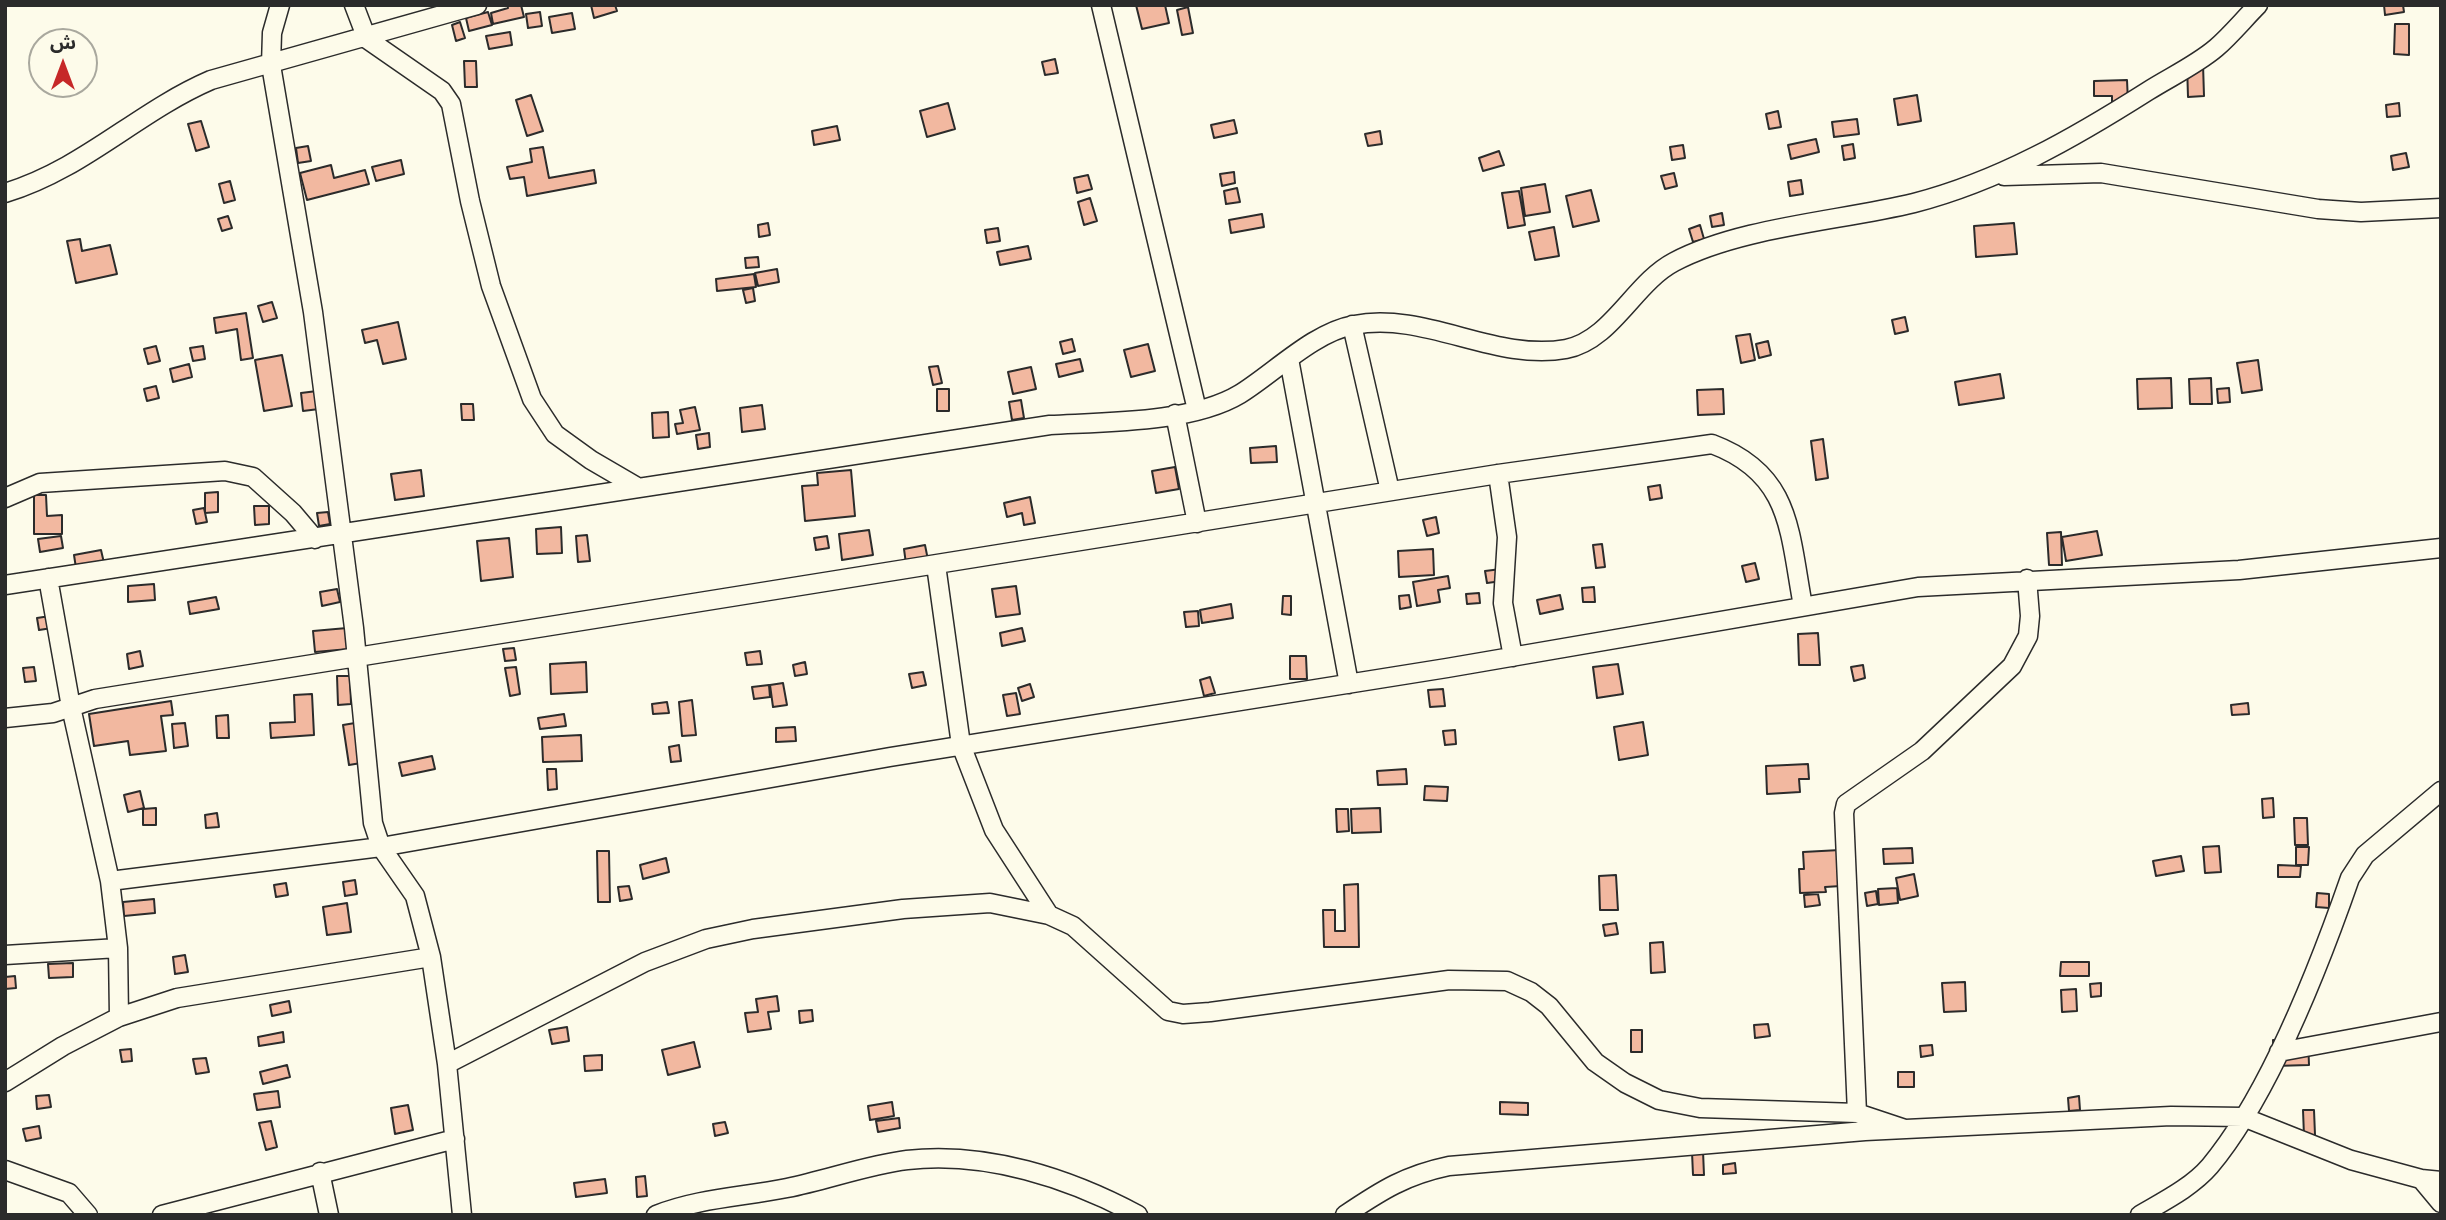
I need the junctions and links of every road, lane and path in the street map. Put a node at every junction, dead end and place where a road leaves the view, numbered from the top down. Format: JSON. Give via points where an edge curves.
{"nodes":[{"id":1,"x":280,"y":5,"type":"edge"},
{"id":2,"x":354,"y":5,"type":"edge"},
{"id":3,"x":477,"y":5,"type":"edge"},
{"id":4,"x":1101,"y":5,"type":"edge"},
{"id":5,"x":2259,"y":5,"type":"edge"},
{"id":6,"x":367,"y":39,"type":"junction"},
{"id":7,"x":271,"y":65,"type":"junction"},
{"id":8,"x":1997,"y":177,"type":"junction"},
{"id":9,"x":5,"y":193,"type":"edge"},
{"id":10,"x":2441,"y":208,"type":"edge"},
{"id":11,"x":1352,"y":325,"type":"junction"},
{"id":12,"x":1289,"y":359,"type":"junction"},
{"id":13,"x":1196,"y":410,"type":"junction"},
{"id":14,"x":1175,"y":414,"type":"junction"},
{"id":15,"x":1498,"y":474,"type":"junction"},
{"id":16,"x":639,"y":488,"type":"junction"},
{"id":17,"x":1390,"y":491,"type":"junction"},
{"id":18,"x":5,"y":498,"type":"edge"},
{"id":19,"x":1317,"y":503,"type":"junction"},
{"id":20,"x":1197,"y":523,"type":"junction"},
{"id":21,"x":342,"y":535,"type":"junction"},
{"id":22,"x":315,"y":539,"type":"junction"},
{"id":23,"x":2441,"y":548,"type":"edge"},
{"id":24,"x":936,"y":565,"type":"junction"},
{"id":25,"x":48,"y":578,"type":"junction"},
{"id":26,"x":2027,"y":579,"type":"junction"},
{"id":27,"x":5,"y":585,"type":"edge"},
{"id":28,"x":1803,"y":606,"type":"junction"},
{"id":29,"x":1513,"y":657,"type":"junction"},
{"id":30,"x":358,"y":659,"type":"junction"},
{"id":31,"x":1349,"y":684,"type":"junction"},
{"id":32,"x":71,"y":707,"type":"junction"},
{"id":33,"x":5,"y":719,"type":"edge"},
{"id":34,"x":961,"y":746,"type":"junction"},
{"id":35,"x":2441,"y":791,"type":"edge"},
{"id":36,"x":381,"y":847,"type":"junction"},
{"id":37,"x":110,"y":881,"type":"junction"},
{"id":38,"x":1049,"y":915,"type":"junction"},
{"id":39,"x":118,"y":947,"type":"junction"},
{"id":40,"x":5,"y":956,"type":"edge"},
{"id":41,"x":432,"y":957,"type":"junction"},
{"id":42,"x":119,"y":1017,"type":"junction"},
{"id":43,"x":2441,"y":1022,"type":"edge"},
{"id":44,"x":2279,"y":1052,"type":"junction"},
{"id":45,"x":447,"y":1064,"type":"junction"},
{"id":46,"x":5,"y":1082,"type":"edge"},
{"id":47,"x":1857,"y":1113,"type":"junction"},
{"id":48,"x":2244,"y":1117,"type":"junction"},
{"id":49,"x":1905,"y":1129,"type":"junction"},
{"id":50,"x":455,"y":1139,"type":"junction"},
{"id":51,"x":5,"y":1170,"type":"edge"},
{"id":52,"x":320,"y":1172,"type":"junction"},
{"id":53,"x":2421,"y":1179,"type":"junction"},
{"id":54,"x":2441,"y":1181,"type":"edge"},
{"id":55,"x":2441,"y":1203,"type":"edge"},
{"id":56,"x":88,"y":1215,"type":"edge"},
{"id":57,"x":162,"y":1215,"type":"edge"},
{"id":58,"x":329,"y":1215,"type":"edge"},
{"id":59,"x":462,"y":1215,"type":"edge"},
{"id":60,"x":656,"y":1215,"type":"edge"},
{"id":61,"x":1138,"y":1215,"type":"edge"},
{"id":62,"x":1345,"y":1215,"type":"edge"},
{"id":63,"x":2140,"y":1215,"type":"edge"}],
"edges":[{"from":1,"to":7,"type":"street","via":[[272,33]]},
{"from":2,"to":6,"type":"street"},
{"from":3,"to":6,"type":"street"},
{"from":4,"to":13,"type":"street"},
{"from":5,"to":8,"type":"street","via":[[2214,49],[2095,124]]},
{"from":6,"to":7,"type":"street"},
{"from":6,"to":16,"type":"street","via":[[442,91],[452,104],[491,286],[532,399],[555,434]]},
{"from":7,"to":9,"type":"street","via":[[211,80],[174,96],[74,165]]},
{"from":7,"to":21,"type":"street","via":[[313,312]]},
{"from":8,"to":10,"type":"street","via":[[2101,173],[2318,208],[2361,212]]},
{"from":8,"to":11,"type":"street","via":[[1914,203],[1716,245],[1653,275],[1601,330],[1566,349],[1515,348],[1438,330]]},
{"from":11,"to":12,"type":"street"},
{"from":11,"to":17,"type":"street"},
{"from":12,"to":13,"type":"street","via":[[1240,394]]},
{"from":12,"to":19,"type":"street"},
{"from":13,"to":14,"type":"street"},
{"from":14,"to":16,"type":"street","via":[[1050,425]]},
{"from":14,"to":20,"type":"street"},
{"from":15,"to":17,"type":"street"},
{"from":15,"to":28,"type":"street","via":[[1712,444],[1737,453],[1758,468],[1777,493]]},
{"from":15,"to":29,"type":"street","via":[[1507,537],[1503,603]]},
{"from":16,"to":21,"type":"street"},
{"from":17,"to":19,"type":"street"},
{"from":18,"to":22,"type":"street","via":[[40,483],[225,471],[253,477]]},
{"from":19,"to":20,"type":"street"},
{"from":19,"to":31,"type":"street"},
{"from":20,"to":24,"type":"street"},
{"from":21,"to":22,"type":"street"},
{"from":21,"to":30,"type":"street"},
{"from":22,"to":25,"type":"street"},
{"from":23,"to":26,"type":"street","via":[[2239,569]]},
{"from":24,"to":30,"type":"street"},
{"from":24,"to":34,"type":"street"},
{"from":25,"to":27,"type":"street"},
{"from":25,"to":32,"type":"street"},
{"from":26,"to":28,"type":"street","via":[[1918,586]]},
{"from":26,"to":47,"type":"street","via":[[2028,636],[2012,666],[1922,751],[1846,804]]},
{"from":28,"to":29,"type":"street"},
{"from":29,"to":31,"type":"street"},
{"from":30,"to":32,"type":"street","via":[[95,699]]},
{"from":30,"to":36,"type":"street","via":[[373,822]]},
{"from":31,"to":34,"type":"street"},
{"from":32,"to":33,"type":"street"},
{"from":32,"to":37,"type":"street"},
{"from":34,"to":36,"type":"street"},
{"from":34,"to":38,"type":"street","via":[[993,830]]},
{"from":35,"to":44,"type":"street","via":[[2365,855],[2350,878]]},
{"from":36,"to":37,"type":"street"},
{"from":36,"to":41,"type":"street","via":[[415,896]]},
{"from":37,"to":39,"type":"street"},
{"from":38,"to":45,"type":"street","via":[[990,904],[915,908],[706,939],[645,962]]},
{"from":38,"to":47,"type":"street","via":[[1073,926],[1168,1010],[1183,1014],[1449,979],[1507,981],[1549,1006],[1595,1062],[1659,1100],[1757,1112]]},
{"from":39,"to":40,"type":"street"},
{"from":39,"to":42,"type":"street"},
{"from":41,"to":42,"type":"street","via":[[177,998]]},
{"from":41,"to":45,"type":"street"},
{"from":42,"to":46,"type":"street"},
{"from":43,"to":44,"type":"street"},
{"from":44,"to":48,"type":"street"},
{"from":45,"to":50,"type":"street"},
{"from":47,"to":49,"type":"street"},
{"from":48,"to":49,"type":"street","via":[[2171,1116]]},
{"from":48,"to":53,"type":"street","via":[[2351,1160]]},
{"from":48,"to":63,"type":"street","via":[[2209,1167],[2174,1196]]},
{"from":49,"to":62,"type":"street","via":[[1449,1166],[1414,1173]]},
{"from":50,"to":52,"type":"street"},
{"from":50,"to":59,"type":"street"},
{"from":51,"to":56,"type":"street","via":[[69,1193]]},
{"from":52,"to":57,"type":"street"},
{"from":52,"to":58,"type":"street"},
{"from":53,"to":54,"type":"street"},
{"from":53,"to":55,"type":"street"},
{"from":60,"to":61,"type":"street","via":[[706,1199],[785,1188],[906,1160],[959,1158],[1018,1169],[1095,1192]]}]}
